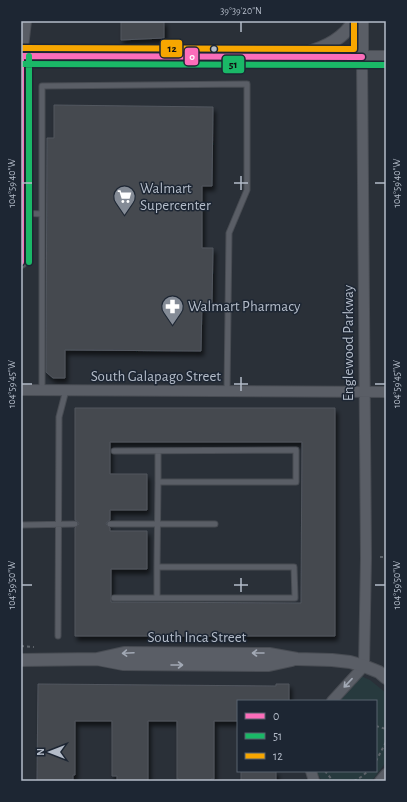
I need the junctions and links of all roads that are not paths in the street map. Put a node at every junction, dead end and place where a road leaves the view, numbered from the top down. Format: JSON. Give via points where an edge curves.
{"nodes":[{"id":1,"x":25,"y":21,"type":"edge"},
{"id":2,"x":354,"y":21,"type":"edge"},
{"id":3,"x":362,"y":21,"type":"edge"},
{"id":4,"x":21,"y":55,"type":"edge"},
{"id":5,"x":386,"y":56,"type":"edge"},
{"id":6,"x":290,"y":57,"type":"junction"},
{"id":7,"x":362,"y":57,"type":"junction"},
{"id":8,"x":21,"y":69,"type":"edge"},
{"id":9,"x":21,"y":213,"type":"edge"},
{"id":10,"x":42,"y":214,"type":"junction"},
{"id":11,"x":21,"y":262,"type":"edge"},
{"id":12,"x":21,"y":390,"type":"edge"},
{"id":13,"x":42,"y":390,"type":"junction"},
{"id":14,"x":66,"y":390,"type":"junction"},
{"id":15,"x":227,"y":391,"type":"junction"},
{"id":16,"x":364,"y":392,"type":"junction"},
{"id":17,"x":386,"y":392,"type":"edge"},
{"id":18,"x":114,"y":451,"type":"dead end"},
{"id":19,"x":158,"y":451,"type":"junction"},
{"id":20,"x":158,"y":482,"type":"junction"},
{"id":21,"x":58,"y":524,"type":"junction"},
{"id":22,"x":75,"y":524,"type":"dead end"},
{"id":23,"x":110,"y":524,"type":"dead end"},
{"id":24,"x":158,"y":524,"type":"junction"},
{"id":25,"x":215,"y":524,"type":"dead end"},
{"id":26,"x":21,"y":525,"type":"edge"},
{"id":27,"x":158,"y":567,"type":"junction"},
{"id":28,"x":114,"y":598,"type":"dead end"},
{"id":29,"x":157,"y":598,"type":"junction"},
{"id":30,"x":58,"y":636,"type":"dead end"},
{"id":31,"x":21,"y":660,"type":"edge"},
{"id":32,"x":364,"y":666,"type":"junction"},
{"id":33,"x":386,"y":678,"type":"edge"},
{"id":34,"x":333,"y":700,"type":"edge"},
{"id":35,"x":386,"y":774,"type":"edge"},
{"id":36,"x":380,"y":781,"type":"edge"}],
"edges":[{"from":1,"to":4,"type":"street"},
{"from":2,"to":6,"type":"street","via":[[343,35],[334,41]]},
{"from":3,"to":7,"type":"street","name":"Englewood Parkway"},
{"from":4,"to":6,"type":"street"},
{"from":4,"to":8,"type":"street"},
{"from":5,"to":7,"type":"street"},
{"from":6,"to":7,"type":"street"},
{"from":7,"to":16,"type":"street","name":"Englewood Parkway"},
{"from":8,"to":9,"type":"street"},
{"from":9,"to":10,"type":"lane"},
{"from":9,"to":11,"type":"street"},
{"from":10,"to":13,"type":"lane"},
{"from":10,"to":15,"type":"lane","via":[[42,86],[247,84],[247,190],[229,233]]},
{"from":12,"to":13,"type":"street","name":"South Galapago Street"},
{"from":13,"to":14,"type":"street","name":"South Galapago Street"},
{"from":14,"to":15,"type":"street","name":"South Galapago Street"},
{"from":14,"to":21,"type":"lane","via":[[58,417]]},
{"from":15,"to":16,"type":"street","name":"South Galapago Street"},
{"from":16,"to":17,"type":"street","name":"South Galapago Street"},
{"from":16,"to":32,"type":"street","name":"Englewood Parkway"},
{"from":18,"to":19,"type":"lane"},
{"from":19,"to":20,"type":"lane"},
{"from":19,"to":20,"type":"lane","via":[[296,450],[296,482]]},
{"from":20,"to":24,"type":"lane"},
{"from":21,"to":22,"type":"lane"},
{"from":21,"to":26,"type":"lane"},
{"from":21,"to":30,"type":"lane"},
{"from":23,"to":24,"type":"lane"},
{"from":24,"to":25,"type":"lane"},
{"from":24,"to":27,"type":"lane"},
{"from":27,"to":29,"type":"lane"},
{"from":27,"to":29,"type":"lane","via":[[294,567],[295,598]]},
{"from":28,"to":29,"type":"lane"},
{"from":31,"to":32,"type":"street","name":"South Inca Street","via":[[269,665],[297,659],[332,660]]},
{"from":32,"to":33,"type":"street","name":"South Inca Street"},
{"from":32,"to":34,"type":"street","one_way":true},
{"from":35,"to":36,"type":"street"}]}
